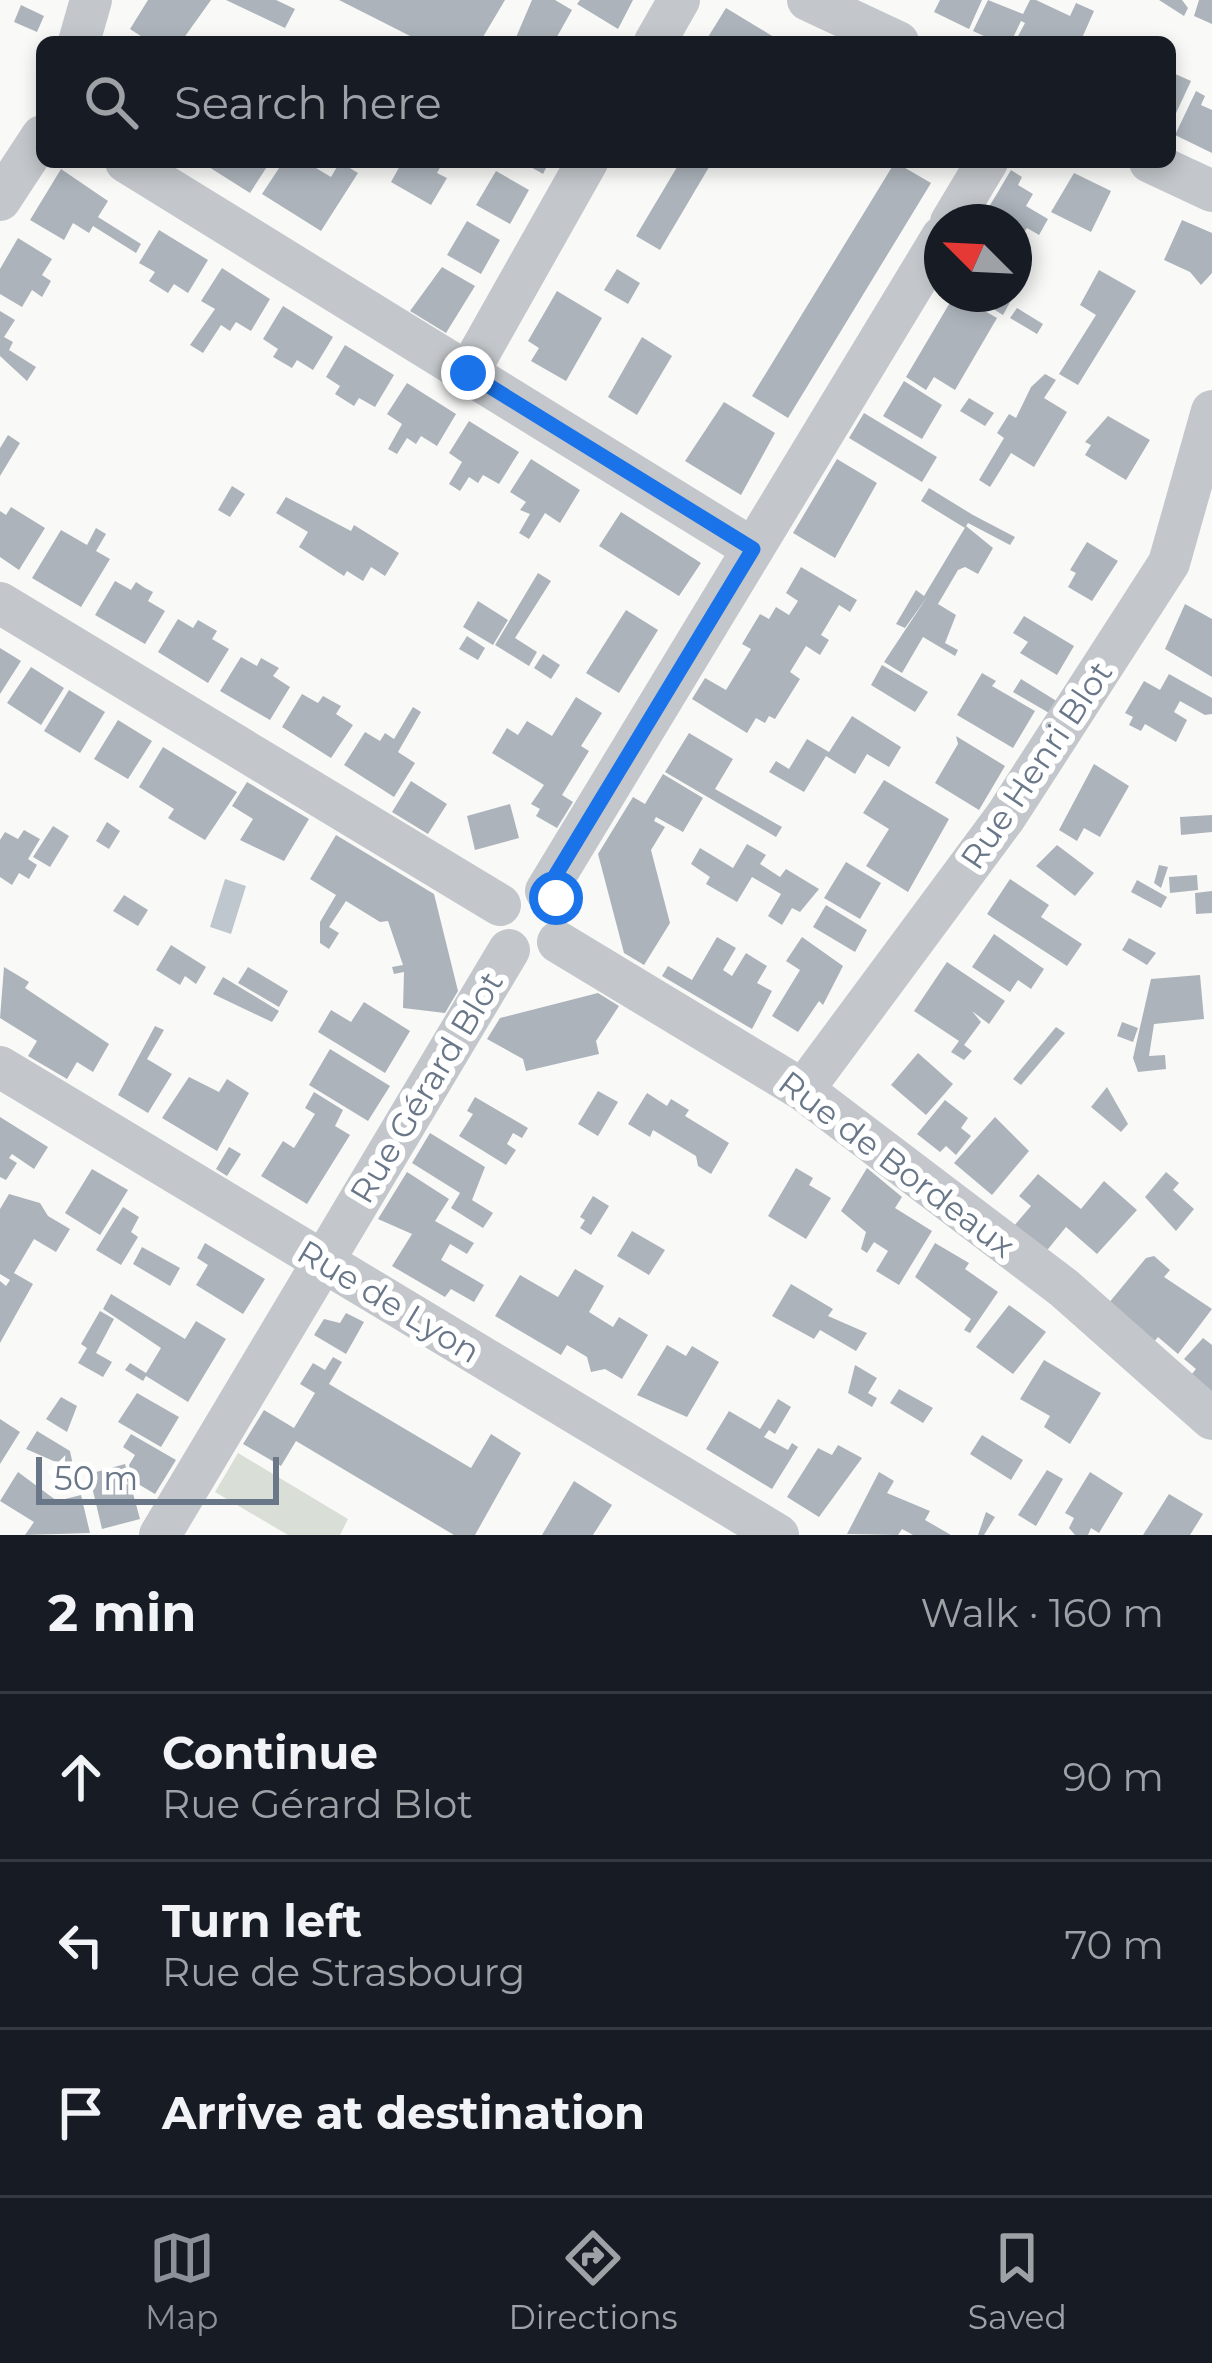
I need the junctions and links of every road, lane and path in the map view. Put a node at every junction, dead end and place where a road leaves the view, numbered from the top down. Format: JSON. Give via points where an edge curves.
{"nodes":[{"id":1,"x":91,"y":0,"type":"edge"},
{"id":2,"x":679,"y":0,"type":"edge"},
{"id":3,"x":831,"y":5,"type":"edge"},
{"id":4,"x":81,"y":36,"type":"edge"},
{"id":5,"x":658,"y":36,"type":"edge"},
{"id":6,"x":887,"y":36,"type":"edge"},
{"id":7,"x":36,"y":145,"type":"edge"},
{"id":8,"x":136,"y":168,"type":"edge"},
{"id":9,"x":584,"y":168,"type":"edge"},
{"id":10,"x":983,"y":168,"type":"edge"},
{"id":11,"x":1163,"y":168,"type":"edge"},
{"id":12,"x":1212,"y":191,"type":"edge"},
{"id":13,"x":0,"y":200,"type":"edge"},
{"id":14,"x":962,"y":204,"type":"edge"},
{"id":15,"x":924,"y":267,"type":"edge"},
{"id":16,"x":468,"y":373,"type":"junction"},
{"id":17,"x":1212,"y":411,"type":"edge"},
{"id":18,"x":753,"y":549,"type":"junction"},
{"id":19,"x":0,"y":603,"type":"edge"},
{"id":20,"x":546,"y":891,"type":"junction"},
{"id":21,"x":500,"y":905,"type":"junction"},
{"id":22,"x":559,"y":942,"type":"junction"},
{"id":23,"x":508,"y":950,"type":"junction"},
{"id":24,"x":0,"y":1067,"type":"edge"},
{"id":25,"x":803,"y":1090,"type":"junction"},
{"id":26,"x":322,"y":1262,"type":"junction"},
{"id":27,"x":1212,"y":1419,"type":"edge"},
{"id":28,"x":160,"y":1535,"type":"edge"},
{"id":29,"x":778,"y":1535,"type":"edge"}],
"edges":[{"from":1,"to":4,"type":"street"},
{"from":2,"to":5,"type":"street"},
{"from":3,"to":6,"type":"street"},
{"from":7,"to":13,"type":"street"},
{"from":8,"to":16,"type":"street"},
{"from":9,"to":16,"type":"street"},
{"from":10,"to":14,"type":"street"},
{"from":11,"to":12,"type":"street"},
{"from":15,"to":18,"type":"street"},
{"from":16,"to":18,"type":"street"},
{"from":17,"to":25,"type":"street","name":"Rue Henri Blot","via":[[1168,563],[1006,816]]},
{"from":18,"to":20,"type":"street"},
{"from":19,"to":21,"type":"street"},
{"from":20,"to":21,"type":"street","via":[[516,890]]},
{"from":20,"to":22,"type":"street","via":[[565,920]]},
{"from":21,"to":23,"type":"street","via":[[495,924]]},
{"from":22,"to":23,"type":"street","via":[[530,957]]},
{"from":22,"to":25,"type":"street","name":"Rue de Bordeaux"},
{"from":23,"to":26,"type":"street","name":"Rue Gérard Blot"},
{"from":24,"to":26,"type":"street","name":"Rue de Lyon"},
{"from":25,"to":27,"type":"street","name":"Rue de Bordeaux","via":[[1064,1288]]},
{"from":26,"to":28,"type":"street","name":"Rue Gérard Blot"},
{"from":26,"to":29,"type":"street","name":"Rue de Lyon"}]}
